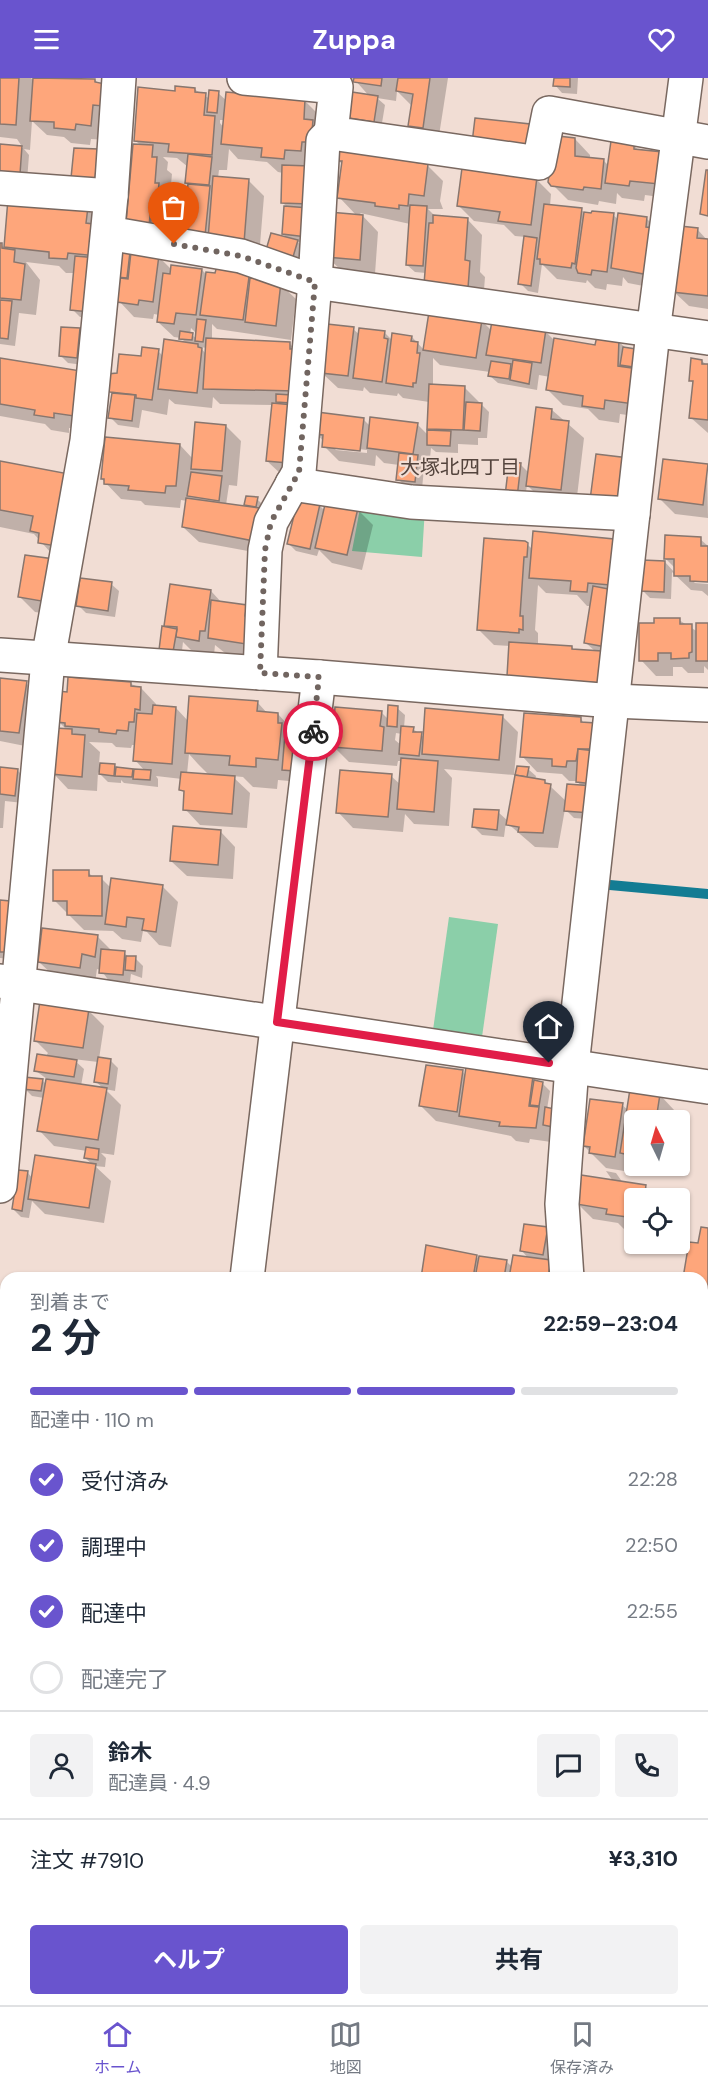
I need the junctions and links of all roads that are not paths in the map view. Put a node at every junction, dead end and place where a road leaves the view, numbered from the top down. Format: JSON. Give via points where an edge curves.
{"nodes":[{"id":1,"x":119,"y":78,"type":"edge"},
{"id":2,"x":244,"y":78,"type":"edge"},
{"id":3,"x":686,"y":78,"type":"edge"},
{"id":4,"x":331,"y":134,"type":"junction"},
{"id":5,"x":693,"y":139,"type":"edge"},
{"id":6,"x":0,"y":188,"type":"edge"},
{"id":7,"x":111,"y":196,"type":"junction"},
{"id":8,"x":108,"y":233,"type":"junction"},
{"id":9,"x":315,"y":282,"type":"junction"},
{"id":10,"x":653,"y":333,"type":"junction"},
{"id":11,"x":708,"y":338,"type":"edge"},
{"id":12,"x":292,"y":484,"type":"junction"},
{"id":13,"x":633,"y":514,"type":"junction"},
{"id":14,"x":0,"y":655,"type":"edge"},
{"id":15,"x":48,"y":660,"type":"junction"},
{"id":16,"x":260,"y":673,"type":"junction"},
{"id":17,"x":319,"y":677,"type":"junction"},
{"id":18,"x":613,"y":701,"type":"junction"},
{"id":19,"x":708,"y":705,"type":"edge"},
{"id":20,"x":9,"y":983,"type":"edge"},
{"id":21,"x":277,"y":1022,"type":"junction"},
{"id":22,"x":572,"y":1066,"type":"junction"},
{"id":23,"x":708,"y":1087,"type":"edge"},
{"id":24,"x":0,"y":1186,"type":"edge"},
{"id":25,"x":249,"y":1272,"type":"edge"},
{"id":26,"x":567,"y":1272,"type":"edge"}],
"edges":[{"from":1,"to":7,"type":"street"},
{"from":2,"to":4,"type":"street","via":[[336,87]]},
{"from":3,"to":5,"type":"street"},
{"from":4,"to":5,"type":"street","via":[[539,163],[549,113]]},
{"from":4,"to":9,"type":"street","via":[[323,141]]},
{"from":5,"to":10,"type":"street"},
{"from":6,"to":7,"type":"street"},
{"from":7,"to":8,"type":"street"},
{"from":8,"to":9,"type":"street","via":[[241,256]]},
{"from":8,"to":15,"type":"street","via":[[87,441]]},
{"from":9,"to":10,"type":"street"},
{"from":9,"to":12,"type":"street","via":[[299,472]]},
{"from":10,"to":11,"type":"street"},
{"from":10,"to":13,"type":"street"},
{"from":12,"to":13,"type":"street","via":[[411,502]]},
{"from":12,"to":16,"type":"street","via":[[271,522],[265,550]]},
{"from":13,"to":18,"type":"street"},
{"from":14,"to":15,"type":"street"},
{"from":15,"to":16,"type":"street"},
{"from":15,"to":20,"type":"street"},
{"from":16,"to":17,"type":"street"},
{"from":17,"to":18,"type":"street"},
{"from":17,"to":21,"type":"street"},
{"from":18,"to":19,"type":"street"},
{"from":18,"to":22,"type":"street"},
{"from":20,"to":21,"type":"street"},
{"from":20,"to":24,"type":"street"},
{"from":21,"to":22,"type":"street"},
{"from":21,"to":25,"type":"street"},
{"from":22,"to":23,"type":"street"},
{"from":22,"to":26,"type":"street","via":[[562,1204]]}]}
